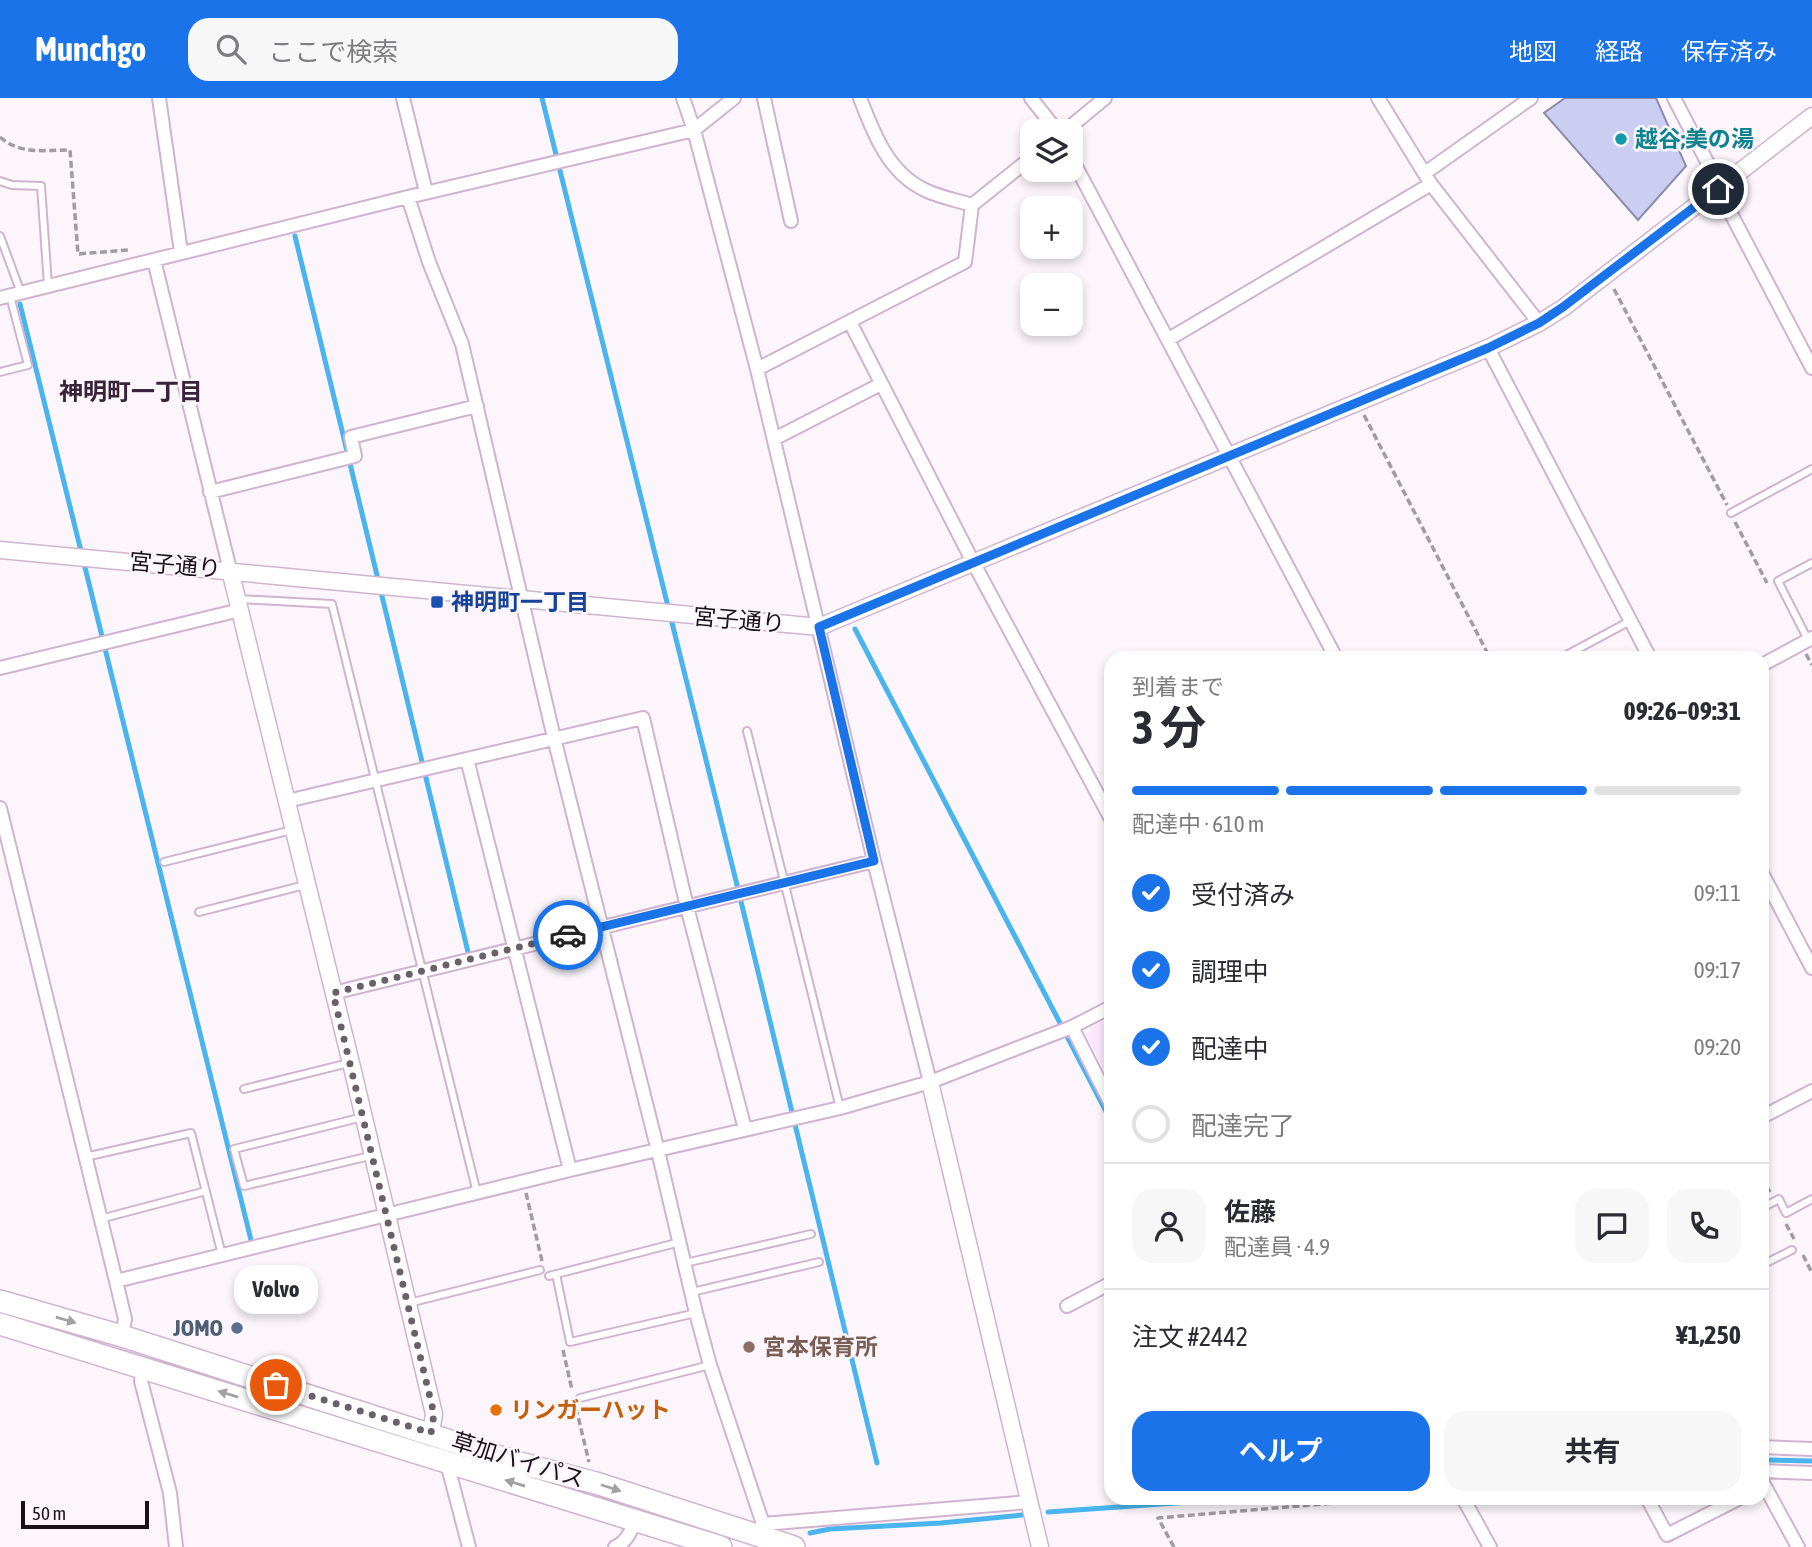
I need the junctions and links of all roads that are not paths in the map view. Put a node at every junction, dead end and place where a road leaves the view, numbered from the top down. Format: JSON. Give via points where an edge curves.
{"nodes":[{"id":1,"x":159,"y":98,"type":"edge"},
{"id":2,"x":403,"y":98,"type":"edge"},
{"id":3,"x":683,"y":98,"type":"edge"},
{"id":4,"x":734,"y":98,"type":"edge"},
{"id":5,"x":764,"y":98,"type":"edge"},
{"id":6,"x":860,"y":98,"type":"edge"},
{"id":7,"x":1031,"y":98,"type":"edge"},
{"id":8,"x":1105,"y":98,"type":"edge"},
{"id":9,"x":1378,"y":98,"type":"edge"},
{"id":10,"x":1531,"y":98,"type":"edge"},
{"id":11,"x":1674,"y":98,"type":"edge"},
{"id":12,"x":1812,"y":116,"type":"edge"},
{"id":13,"x":1048,"y":119,"type":"edge"},
{"id":14,"x":1080,"y":119,"type":"edge"},
{"id":15,"x":694,"y":130,"type":"junction"},
{"id":16,"x":1020,"y":167,"type":"edge"},
{"id":17,"x":1428,"y":179,"type":"junction"},
{"id":18,"x":1083,"y":180,"type":"edge"},
{"id":19,"x":0,"y":181,"type":"edge"},
{"id":20,"x":1718,"y":189,"type":"junction"},
{"id":21,"x":426,"y":192,"type":"junction"},
{"id":22,"x":408,"y":197,"type":"junction"},
{"id":23,"x":972,"y":205,"type":"junction"},
{"id":24,"x":791,"y":221,"type":"dead end"},
{"id":25,"x":0,"y":236,"type":"edge"},
{"id":26,"x":181,"y":252,"type":"junction"},
{"id":27,"x":149,"y":261,"type":"junction"},
{"id":28,"x":48,"y":286,"type":"junction"},
{"id":29,"x":11,"y":295,"type":"edge"},
{"id":30,"x":850,"y":322,"type":"junction"},
{"id":31,"x":1539,"y":323,"type":"junction"},
{"id":32,"x":1168,"y":340,"type":"junction"},
{"id":33,"x":1488,"y":348,"type":"junction"},
{"id":34,"x":1812,"y":368,"type":"edge"},
{"id":35,"x":757,"y":369,"type":"junction"},
{"id":36,"x":0,"y":372,"type":"edge"},
{"id":37,"x":881,"y":384,"type":"junction"},
{"id":38,"x":477,"y":406,"type":"junction"},
{"id":39,"x":774,"y":439,"type":"junction"},
{"id":40,"x":1229,"y":455,"type":"junction"},
{"id":41,"x":1812,"y":469,"type":"edge"},
{"id":42,"x":210,"y":492,"type":"junction"},
{"id":43,"x":1731,"y":513,"type":"road end"},
{"id":44,"x":0,"y":550,"type":"edge"},
{"id":45,"x":972,"y":562,"type":"junction"},
{"id":46,"x":1812,"y":563,"type":"edge"},
{"id":47,"x":230,"y":570,"type":"junction"},
{"id":48,"x":522,"y":599,"type":"junction"},
{"id":49,"x":238,"y":604,"type":"junction"},
{"id":50,"x":1630,"y":621,"type":"junction"},
{"id":51,"x":819,"y":627,"type":"junction"},
{"id":52,"x":1807,"y":641,"type":"edge"},
{"id":53,"x":1331,"y":651,"type":"edge"},
{"id":54,"x":1574,"y":651,"type":"edge"},
{"id":55,"x":1646,"y":651,"type":"edge"},
{"id":56,"x":1769,"y":661,"type":"edge"},
{"id":57,"x":0,"y":668,"type":"edge"},
{"id":58,"x":747,"y":730,"type":"dead end"},
{"id":59,"x":554,"y":738,"type":"junction"},
{"id":60,"x":467,"y":759,"type":"junction"},
{"id":61,"x":375,"y":780,"type":"junction"},
{"id":62,"x":287,"y":801,"type":"junction"},
{"id":63,"x":1104,"y":806,"type":"edge"},
{"id":64,"x":0,"y":808,"type":"edge"},
{"id":65,"x":293,"y":830,"type":"junction"},
{"id":66,"x":874,"y":861,"type":"junction"},
{"id":67,"x":164,"y":862,"type":"dead end"},
{"id":68,"x":307,"y":884,"type":"junction"},
{"id":69,"x":785,"y":884,"type":"junction"},
{"id":70,"x":1769,"y":886,"type":"edge"},
{"id":71,"x":687,"y":907,"type":"junction"},
{"id":72,"x":199,"y":912,"type":"dead end"},
{"id":73,"x":601,"y":927,"type":"junction"},
{"id":74,"x":514,"y":949,"type":"junction"},
{"id":75,"x":1812,"y":968,"type":"edge"},
{"id":76,"x":423,"y":971,"type":"junction"},
{"id":77,"x":333,"y":993,"type":"junction"},
{"id":78,"x":1104,"y":1010,"type":"edge"},
{"id":79,"x":1072,"y":1027,"type":"junction"},
{"id":80,"x":351,"y":1063,"type":"junction"},
{"id":81,"x":930,"y":1082,"type":"junction"},
{"id":82,"x":244,"y":1089,"type":"dead end"},
{"id":83,"x":1104,"y":1090,"type":"edge"},
{"id":84,"x":1812,"y":1091,"type":"edge"},
{"id":85,"x":840,"y":1108,"type":"junction"},
{"id":86,"x":1769,"y":1113,"type":"edge"},
{"id":87,"x":363,"y":1116,"type":"junction"},
{"id":88,"x":745,"y":1129,"type":"junction"},
{"id":89,"x":658,"y":1151,"type":"junction"},
{"id":90,"x":372,"y":1155,"type":"junction"},
{"id":91,"x":85,"y":1157,"type":"junction"},
{"id":92,"x":570,"y":1170,"type":"junction"},
{"id":93,"x":206,"y":1191,"type":"junction"},
{"id":94,"x":478,"y":1194,"type":"junction"},
{"id":95,"x":1812,"y":1199,"type":"edge"},
{"id":96,"x":1769,"y":1204,"type":"edge"},
{"id":97,"x":387,"y":1215,"type":"junction"},
{"id":98,"x":100,"y":1219,"type":"junction"},
{"id":99,"x":811,"y":1234,"type":"dead end"},
{"id":100,"x":680,"y":1242,"type":"junction"},
{"id":101,"x":1792,"y":1250,"type":"dead end"},
{"id":102,"x":222,"y":1255,"type":"junction"},
{"id":103,"x":819,"y":1262,"type":"dead end"},
{"id":104,"x":1769,"y":1262,"type":"edge"},
{"id":105,"x":685,"y":1263,"type":"junction"},
{"id":106,"x":540,"y":1270,"type":"dead end"},
{"id":107,"x":117,"y":1282,"type":"junction"},
{"id":108,"x":1104,"y":1287,"type":"edge"},
{"id":109,"x":692,"y":1292,"type":"junction"},
{"id":110,"x":0,"y":1301,"type":"edge"},
{"id":111,"x":407,"y":1303,"type":"junction"},
{"id":112,"x":1067,"y":1307,"type":"dead end"},
{"id":113,"x":696,"y":1312,"type":"junction"},
{"id":114,"x":0,"y":1324,"type":"edge"},
{"id":115,"x":122,"y":1336,"type":"junction"},
{"id":116,"x":710,"y":1365,"type":"junction"},
{"id":117,"x":143,"y":1367,"type":"junction"},
{"id":118,"x":580,"y":1398,"type":"dead end"},
{"id":119,"x":431,"y":1433,"type":"junction"},
{"id":120,"x":1769,"y":1447,"type":"edge"},
{"id":121,"x":1812,"y":1449,"type":"edge"},
{"id":122,"x":447,"y":1463,"type":"junction"},
{"id":123,"x":1769,"y":1471,"type":"edge"},
{"id":124,"x":1812,"y":1473,"type":"edge"},
{"id":125,"x":1769,"y":1495,"type":"edge"},
{"id":126,"x":1029,"y":1502,"type":"junction"},
{"id":127,"x":1467,"y":1505,"type":"edge"},
{"id":128,"x":1651,"y":1505,"type":"edge"},
{"id":129,"x":1726,"y":1505,"type":"edge"},
{"id":130,"x":635,"y":1520,"type":"junction"},
{"id":131,"x":761,"y":1530,"type":"junction"},
{"id":132,"x":176,"y":1547,"type":"edge"},
{"id":133,"x":469,"y":1547,"type":"edge"},
{"id":134,"x":615,"y":1547,"type":"edge"},
{"id":135,"x":721,"y":1547,"type":"edge"},
{"id":136,"x":794,"y":1547,"type":"edge"},
{"id":137,"x":1040,"y":1547,"type":"edge"},
{"id":138,"x":1490,"y":1547,"type":"edge"},
{"id":139,"x":1798,"y":1547,"type":"edge"}],
"edges":[{"from":1,"to":26,"type":"street"},
{"from":2,"to":21,"type":"street"},
{"from":3,"to":15,"type":"street"},
{"from":4,"to":15,"type":"street"},
{"from":5,"to":24,"type":"street"},
{"from":6,"to":23,"type":"street","via":[[883,152],[899,170],[923,190]]},
{"from":7,"to":13,"type":"street"},
{"from":8,"to":14,"type":"street"},
{"from":9,"to":17,"type":"street"},
{"from":10,"to":17,"type":"street"},
{"from":11,"to":20,"type":"street"},
{"from":12,"to":20,"type":"street","name":"宮子通り"},
{"from":15,"to":21,"type":"street"},
{"from":15,"to":35,"type":"street"},
{"from":16,"to":23,"type":"street"},
{"from":17,"to":31,"type":"street"},
{"from":17,"to":32,"type":"street"},
{"from":18,"to":32,"type":"street"},
{"from":19,"to":28,"type":"lane","via":[[41,186]]},
{"from":20,"to":31,"type":"street","name":"宮子通り"},
{"from":20,"to":34,"type":"street"},
{"from":21,"to":22,"type":"street"},
{"from":22,"to":26,"type":"street"},
{"from":22,"to":38,"type":"street","via":[[462,344]]},
{"from":23,"to":30,"type":"street","via":[[965,262]]},
{"from":25,"to":29,"type":"lane"},
{"from":26,"to":27,"type":"street"},
{"from":27,"to":28,"type":"street"},
{"from":27,"to":42,"type":"street"},
{"from":28,"to":29,"type":"street"},
{"from":29,"to":36,"type":"lane","via":[[28,365]]},
{"from":30,"to":35,"type":"street"},
{"from":30,"to":37,"type":"street"},
{"from":31,"to":33,"type":"street","name":"宮子通り"},
{"from":32,"to":40,"type":"street"},
{"from":33,"to":40,"type":"street","name":"宮子通り"},
{"from":33,"to":50,"type":"street"},
{"from":35,"to":39,"type":"street"},
{"from":37,"to":39,"type":"street"},
{"from":37,"to":45,"type":"street"},
{"from":38,"to":42,"type":"street","via":[[351,437],[355,456]]},
{"from":38,"to":48,"type":"street"},
{"from":39,"to":51,"type":"street"},
{"from":40,"to":45,"type":"street","name":"宮子通り"},
{"from":40,"to":53,"type":"street"},
{"from":41,"to":43,"type":"lane"},
{"from":42,"to":47,"type":"street"},
{"from":44,"to":47,"type":"street","name":"宮子通り"},
{"from":45,"to":51,"type":"street","name":"宮子通り"},
{"from":45,"to":63,"type":"street"},
{"from":46,"to":52,"type":"lane","via":[[1778,581]]},
{"from":47,"to":48,"type":"street","name":"宮子通り"},
{"from":47,"to":49,"type":"street"},
{"from":48,"to":51,"type":"street","name":"宮子通り"},
{"from":48,"to":59,"type":"street"},
{"from":49,"to":57,"type":"street"},
{"from":49,"to":61,"type":"lane","via":[[332,604]]},
{"from":49,"to":62,"type":"street"},
{"from":50,"to":54,"type":"lane"},
{"from":50,"to":55,"type":"street"},
{"from":51,"to":66,"type":"street"},
{"from":52,"to":56,"type":"street"},
{"from":58,"to":69,"type":"lane"},
{"from":59,"to":60,"type":"street"},
{"from":59,"to":71,"type":"street","via":[[643,718]]},
{"from":59,"to":73,"type":"street"},
{"from":60,"to":61,"type":"street"},
{"from":60,"to":74,"type":"street"},
{"from":61,"to":62,"type":"street"},
{"from":61,"to":76,"type":"lane"},
{"from":62,"to":65,"type":"street"},
{"from":64,"to":91,"type":"street"},
{"from":65,"to":67,"type":"lane"},
{"from":65,"to":68,"type":"street"},
{"from":66,"to":69,"type":"street"},
{"from":66,"to":81,"type":"street"},
{"from":68,"to":72,"type":"lane"},
{"from":68,"to":77,"type":"street"},
{"from":69,"to":71,"type":"street"},
{"from":69,"to":85,"type":"lane"},
{"from":70,"to":75,"type":"street"},
{"from":71,"to":73,"type":"street"},
{"from":71,"to":88,"type":"street"},
{"from":73,"to":74,"type":"street"},
{"from":73,"to":89,"type":"street"},
{"from":74,"to":76,"type":"street"},
{"from":74,"to":92,"type":"street"},
{"from":76,"to":77,"type":"street"},
{"from":76,"to":94,"type":"lane"},
{"from":77,"to":80,"type":"street"},
{"from":78,"to":79,"type":"street"},
{"from":79,"to":81,"type":"street"},
{"from":79,"to":83,"type":"street"},
{"from":80,"to":82,"type":"lane"},
{"from":80,"to":87,"type":"street"},
{"from":81,"to":85,"type":"street"},
{"from":81,"to":126,"type":"street"},
{"from":84,"to":86,"type":"street"},
{"from":85,"to":88,"type":"street"},
{"from":87,"to":90,"type":"street"},
{"from":87,"to":90,"type":"lane","via":[[234,1149],[244,1186]]},
{"from":88,"to":89,"type":"street"},
{"from":89,"to":92,"type":"street"},
{"from":89,"to":100,"type":"street"},
{"from":90,"to":97,"type":"street"},
{"from":91,"to":93,"type":"lane","via":[[191,1133]]},
{"from":91,"to":98,"type":"street"},
{"from":92,"to":94,"type":"street"},
{"from":93,"to":98,"type":"lane"},
{"from":93,"to":102,"type":"lane"},
{"from":94,"to":97,"type":"street"},
{"from":95,"to":96,"type":"lane","via":[[1786,1213],[1779,1199]]},
{"from":97,"to":102,"type":"street"},
{"from":97,"to":111,"type":"street"},
{"from":98,"to":107,"type":"street"},
{"from":99,"to":105,"type":"lane"},
{"from":100,"to":105,"type":"street"},
{"from":100,"to":113,"type":"lane","via":[[553,1275],[570,1342]]},
{"from":101,"to":104,"type":"lane"},
{"from":102,"to":107,"type":"street"},
{"from":103,"to":109,"type":"lane"},
{"from":105,"to":109,"type":"street"},
{"from":106,"to":111,"type":"lane"},
{"from":107,"to":115,"type":"street","via":[[125,1319]]},
{"from":108,"to":112,"type":"street"},
{"from":109,"to":113,"type":"street"},
{"from":110,"to":115,"type":"highway","name":"草加バイパス","one_way":true},
{"from":111,"to":119,"type":"street","via":[[434,1414]]},
{"from":113,"to":116,"type":"street"},
{"from":114,"to":117,"type":"highway","name":"草加バイパス"},
{"from":115,"to":119,"type":"highway","name":"草加バイパス"},
{"from":116,"to":118,"type":"lane"},
{"from":116,"to":131,"type":"street"},
{"from":122,"to":117,"type":"highway","name":"草加バイパス","one_way":true},
{"from":117,"to":132,"type":"street","via":[[141,1381],[170,1493]]},
{"from":119,"to":131,"type":"highway","name":"草加バイパス","one_way":true,"via":[[516,1462]]},
{"from":120,"to":121,"type":"street"},
{"from":130,"to":122,"type":"highway","name":"草加バイパス","one_way":true},
{"from":122,"to":133,"type":"street"},
{"from":123,"to":124,"type":"street"},
{"from":125,"to":139,"type":"street"},
{"from":126,"to":131,"type":"street"},
{"from":126,"to":137,"type":"street"},
{"from":127,"to":138,"type":"street"},
{"from":128,"to":129,"type":"street","via":[[1667,1535]]},
{"from":130,"to":134,"type":"street","via":[[629,1535]]},
{"from":130,"to":135,"type":"highway","name":"草加バイパス"},
{"from":131,"to":136,"type":"highway","name":"草加バイパス"}]}
